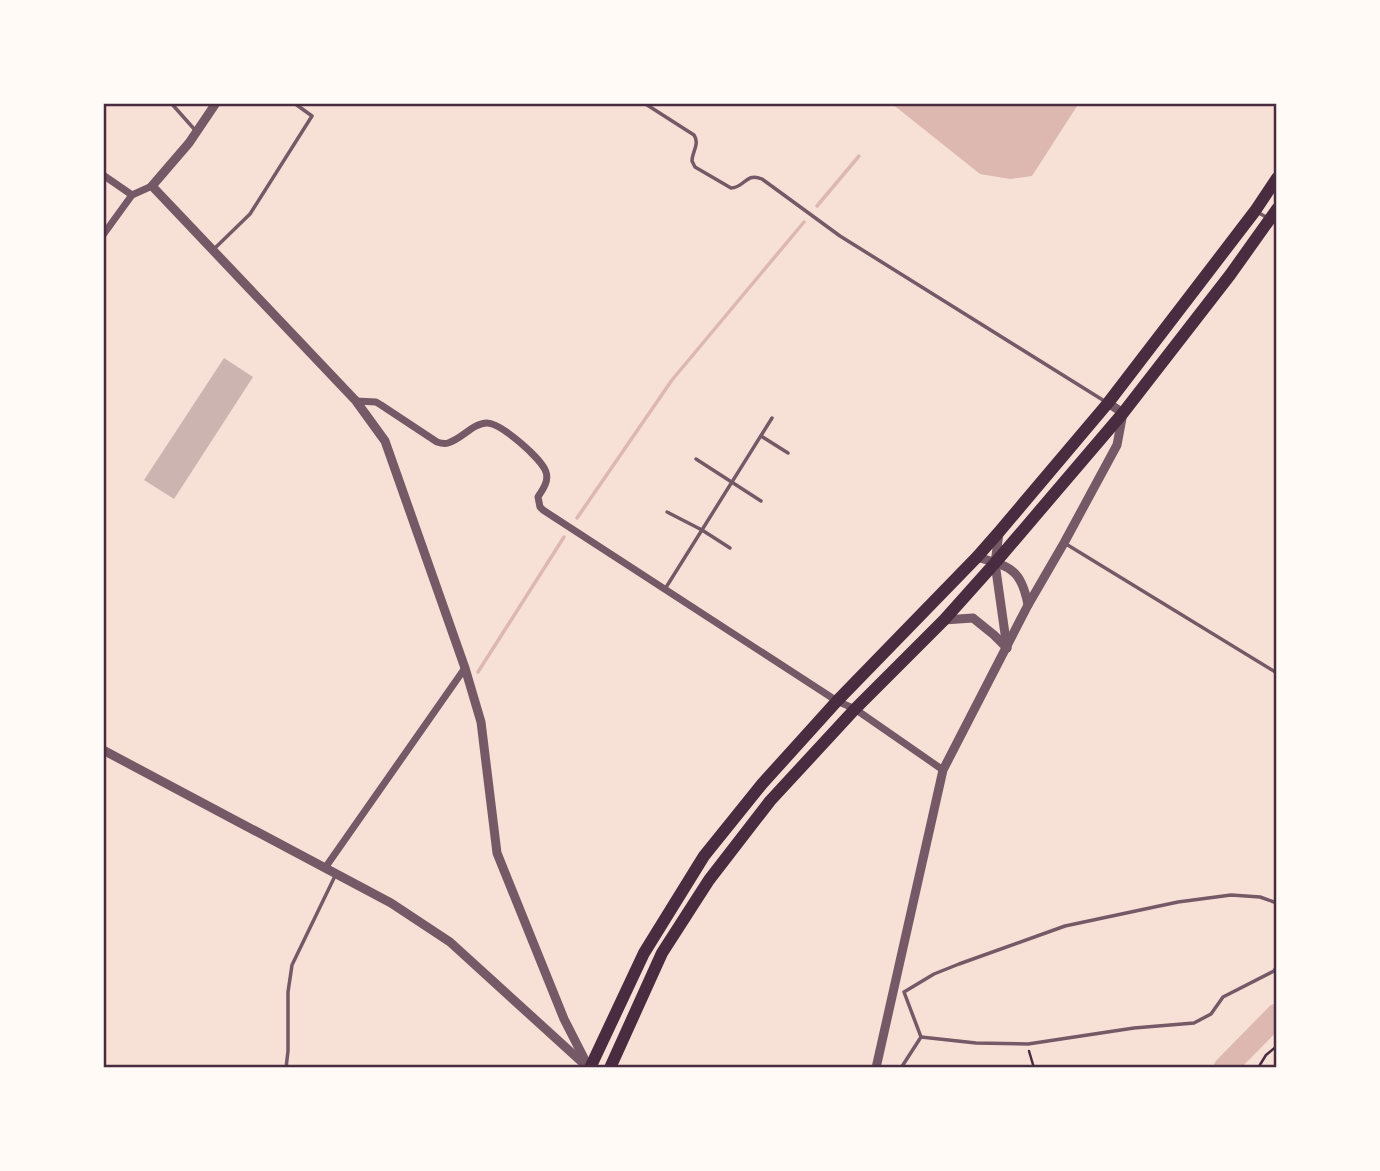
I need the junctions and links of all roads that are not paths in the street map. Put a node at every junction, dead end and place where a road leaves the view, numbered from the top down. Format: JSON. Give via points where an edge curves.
{"nodes":[{"id":1,"x":171,"y":103,"type":"edge"},
{"id":2,"x":216,"y":103,"type":"edge"},
{"id":3,"x":293,"y":103,"type":"edge"},
{"id":4,"x":644,"y":103,"type":"edge"},
{"id":5,"x":196,"y":132,"type":"junction"},
{"id":6,"x":103,"y":175,"type":"edge"},
{"id":7,"x":1277,"y":178,"type":"edge"},
{"id":8,"x":152,"y":186,"type":"junction"},
{"id":9,"x":132,"y":195,"type":"junction"},
{"id":10,"x":1255,"y":211,"type":"junction"},
{"id":11,"x":1275,"y":217,"type":"edge"},
{"id":12,"x":103,"y":235,"type":"edge"},
{"id":13,"x":213,"y":250,"type":"junction"},
{"id":14,"x":356,"y":401,"type":"junction"},
{"id":15,"x":1108,"y":403,"type":"junction"},
{"id":16,"x":1123,"y":413,"type":"junction"},
{"id":17,"x":772,"y":418,"type":"dead end"},
{"id":18,"x":761,"y":436,"type":"junction"},
{"id":19,"x":788,"y":453,"type":"dead end"},
{"id":20,"x":696,"y":459,"type":"dead end"},
{"id":21,"x":732,"y":481,"type":"junction"},
{"id":22,"x":761,"y":501,"type":"dead end"},
{"id":23,"x":667,"y":512,"type":"dead end"},
{"id":24,"x":702,"y":530,"type":"junction"},
{"id":25,"x":999,"y":532,"type":"junction"},
{"id":26,"x":1064,"y":543,"type":"junction"},
{"id":27,"x":730,"y":548,"type":"dead end"},
{"id":28,"x":977,"y":557,"type":"junction"},
{"id":29,"x":995,"y":563,"type":"junction"},
{"id":30,"x":665,"y":589,"type":"junction"},
{"id":31,"x":1028,"y":605,"type":"junction"},
{"id":32,"x":944,"y":620,"type":"junction"},
{"id":33,"x":1007,"y":648,"type":"junction"},
{"id":34,"x":465,"y":668,"type":"junction"},
{"id":35,"x":1277,"y":673,"type":"edge"},
{"id":36,"x":837,"y":701,"type":"junction"},
{"id":37,"x":855,"y":709,"type":"junction"},
{"id":38,"x":103,"y":750,"type":"edge"},
{"id":39,"x":943,"y":770,"type":"junction"},
{"id":40,"x":325,"y":868,"type":"junction"},
{"id":41,"x":335,"y":874,"type":"junction"},
{"id":42,"x":1277,"y":903,"type":"edge"},
{"id":43,"x":1277,"y":966,"type":"edge"},
{"id":44,"x":904,"y":992,"type":"junction"},
{"id":45,"x":891,"y":995,"type":"junction"},
{"id":46,"x":921,"y":1037,"type":"junction"},
{"id":47,"x":286,"y":1068,"type":"edge"},
{"id":48,"x":589,"y":1068,"type":"edge"},
{"id":49,"x":610,"y":1068,"type":"edge"},
{"id":50,"x":876,"y":1068,"type":"edge"},
{"id":51,"x":901,"y":1068,"type":"edge"}],
"edges":[{"from":1,"to":5,"type":"lane"},
{"from":2,"to":5,"type":"street"},
{"from":3,"to":13,"type":"lane","via":[[313,116],[250,214]]},
{"from":4,"to":15,"type":"lane","via":[[694,135],[695,167],[731,188],[748,178],[762,179],[841,236]]},
{"from":5,"to":8,"type":"street"},
{"from":6,"to":9,"type":"street"},
{"from":7,"to":10,"type":"main road"},
{"from":8,"to":9,"type":"street"},
{"from":8,"to":13,"type":"street"},
{"from":9,"to":12,"type":"street"},
{"from":10,"to":11,"type":"lane"},
{"from":10,"to":15,"type":"main road"},
{"from":11,"to":16,"type":"main road"},
{"from":13,"to":14,"type":"street"},
{"from":14,"to":30,"type":"street","via":[[376,402],[447,444],[484,423],[502,428],[544,467],[546,484],[538,497],[540,507]]},
{"from":14,"to":34,"type":"street","via":[[385,441]]},
{"from":15,"to":16,"type":"street"},
{"from":15,"to":25,"type":"main road"},
{"from":16,"to":26,"type":"street","via":[[1117,445]]},
{"from":16,"to":29,"type":"main road"},
{"from":17,"to":18,"type":"lane"},
{"from":18,"to":19,"type":"lane"},
{"from":18,"to":21,"type":"lane"},
{"from":20,"to":21,"type":"lane"},
{"from":21,"to":22,"type":"lane"},
{"from":21,"to":24,"type":"lane"},
{"from":23,"to":24,"type":"lane"},
{"from":24,"to":27,"type":"lane"},
{"from":24,"to":30,"type":"lane"},
{"from":25,"to":28,"type":"main road"},
{"from":25,"to":29,"type":"street"},
{"from":26,"to":31,"type":"street"},
{"from":26,"to":35,"type":"lane"},
{"from":28,"to":29,"type":"street"},
{"from":28,"to":36,"type":"main road"},
{"from":29,"to":31,"type":"street","via":[[1019,577]]},
{"from":29,"to":32,"type":"main road"},
{"from":29,"to":33,"type":"street"},
{"from":30,"to":36,"type":"street"},
{"from":31,"to":33,"type":"street"},
{"from":32,"to":33,"type":"street","via":[[972,618]]},
{"from":32,"to":37,"type":"main road"},
{"from":33,"to":39,"type":"street"},
{"from":34,"to":40,"type":"street"},
{"from":34,"to":48,"type":"street","via":[[481,722],[497,853],[564,1019]]},
{"from":36,"to":37,"type":"street"},
{"from":36,"to":48,"type":"main road","via":[[705,856],[645,953]]},
{"from":37,"to":39,"type":"street"},
{"from":37,"to":49,"type":"main road","via":[[770,800],[709,880],[662,953]]},
{"from":38,"to":40,"type":"street"},
{"from":39,"to":45,"type":"street"},
{"from":40,"to":41,"type":"street"},
{"from":41,"to":47,"type":"lane","via":[[292,965]]},
{"from":41,"to":48,"type":"street","via":[[391,902],[450,942]]},
{"from":42,"to":44,"type":"lane","via":[[1231,895],[1065,926],[934,974]]},
{"from":43,"to":46,"type":"lane","via":[[1223,997],[1210,1014],[1194,1023],[1028,1044]]},
{"from":44,"to":45,"type":"lane"},
{"from":44,"to":46,"type":"lane"},
{"from":45,"to":50,"type":"street"},
{"from":46,"to":51,"type":"lane"}]}
